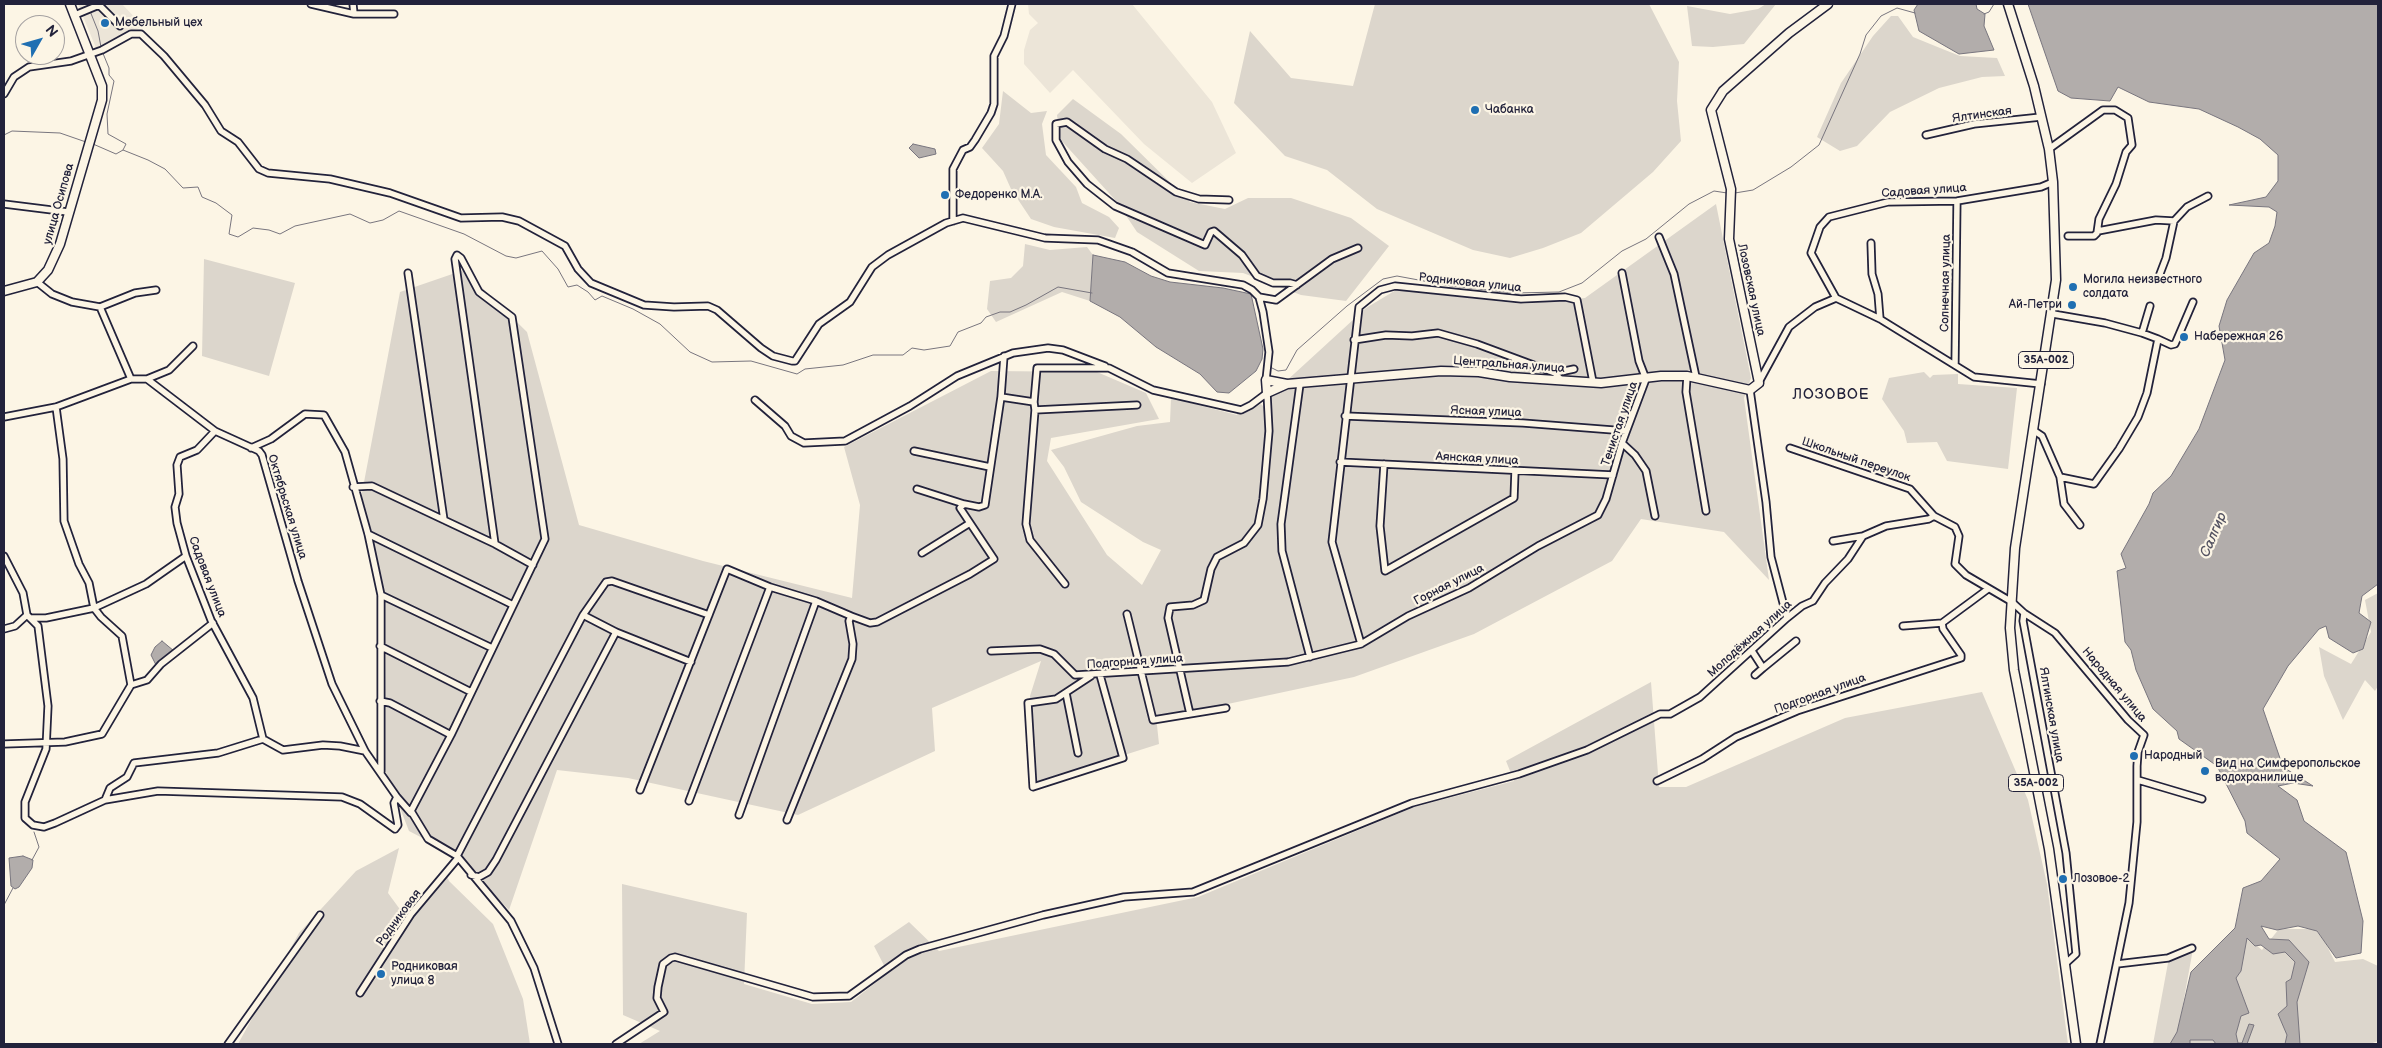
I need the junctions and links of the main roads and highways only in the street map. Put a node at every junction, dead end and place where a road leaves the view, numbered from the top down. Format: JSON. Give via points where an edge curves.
{"nodes":[{"id":1,"x":70,"y":4,"type":"edge"},
{"id":2,"x":1828,"y":4,"type":"edge"},
{"id":3,"x":2009,"y":5,"type":"edge"},
{"id":4,"x":4,"y":292,"type":"edge"},
{"id":5,"x":1287,"y":384,"type":"junction"},
{"id":6,"x":1750,"y":390,"type":"joint"},
{"id":7,"x":2076,"y":1044,"type":"edge"}],
"edges":[{"from":1,"to":4,"type":"main road","name":"улица Осипова","via":[[103,94],[54,258],[37,282]]},
{"from":2,"to":6,"type":"main road","name":"Лозовская улица","via":[[1789,33],[1723,92],[1711,110],[1731,189],[1729,240],[1759,383]]},
{"from":3,"to":7,"type":"main road","number":"35А-002","via":[[2049,149],[2056,280],[2015,548],[2010,628],[2014,670],[2049,849]]},
{"from":5,"to":5,"type":"main road","name":"Центральная улица","via":[[1266,380],[1266,393]]},
{"from":5,"to":6,"type":"main road","name":"Центральная улица","via":[[1441,371],[1593,382],[1692,376]]}]}
